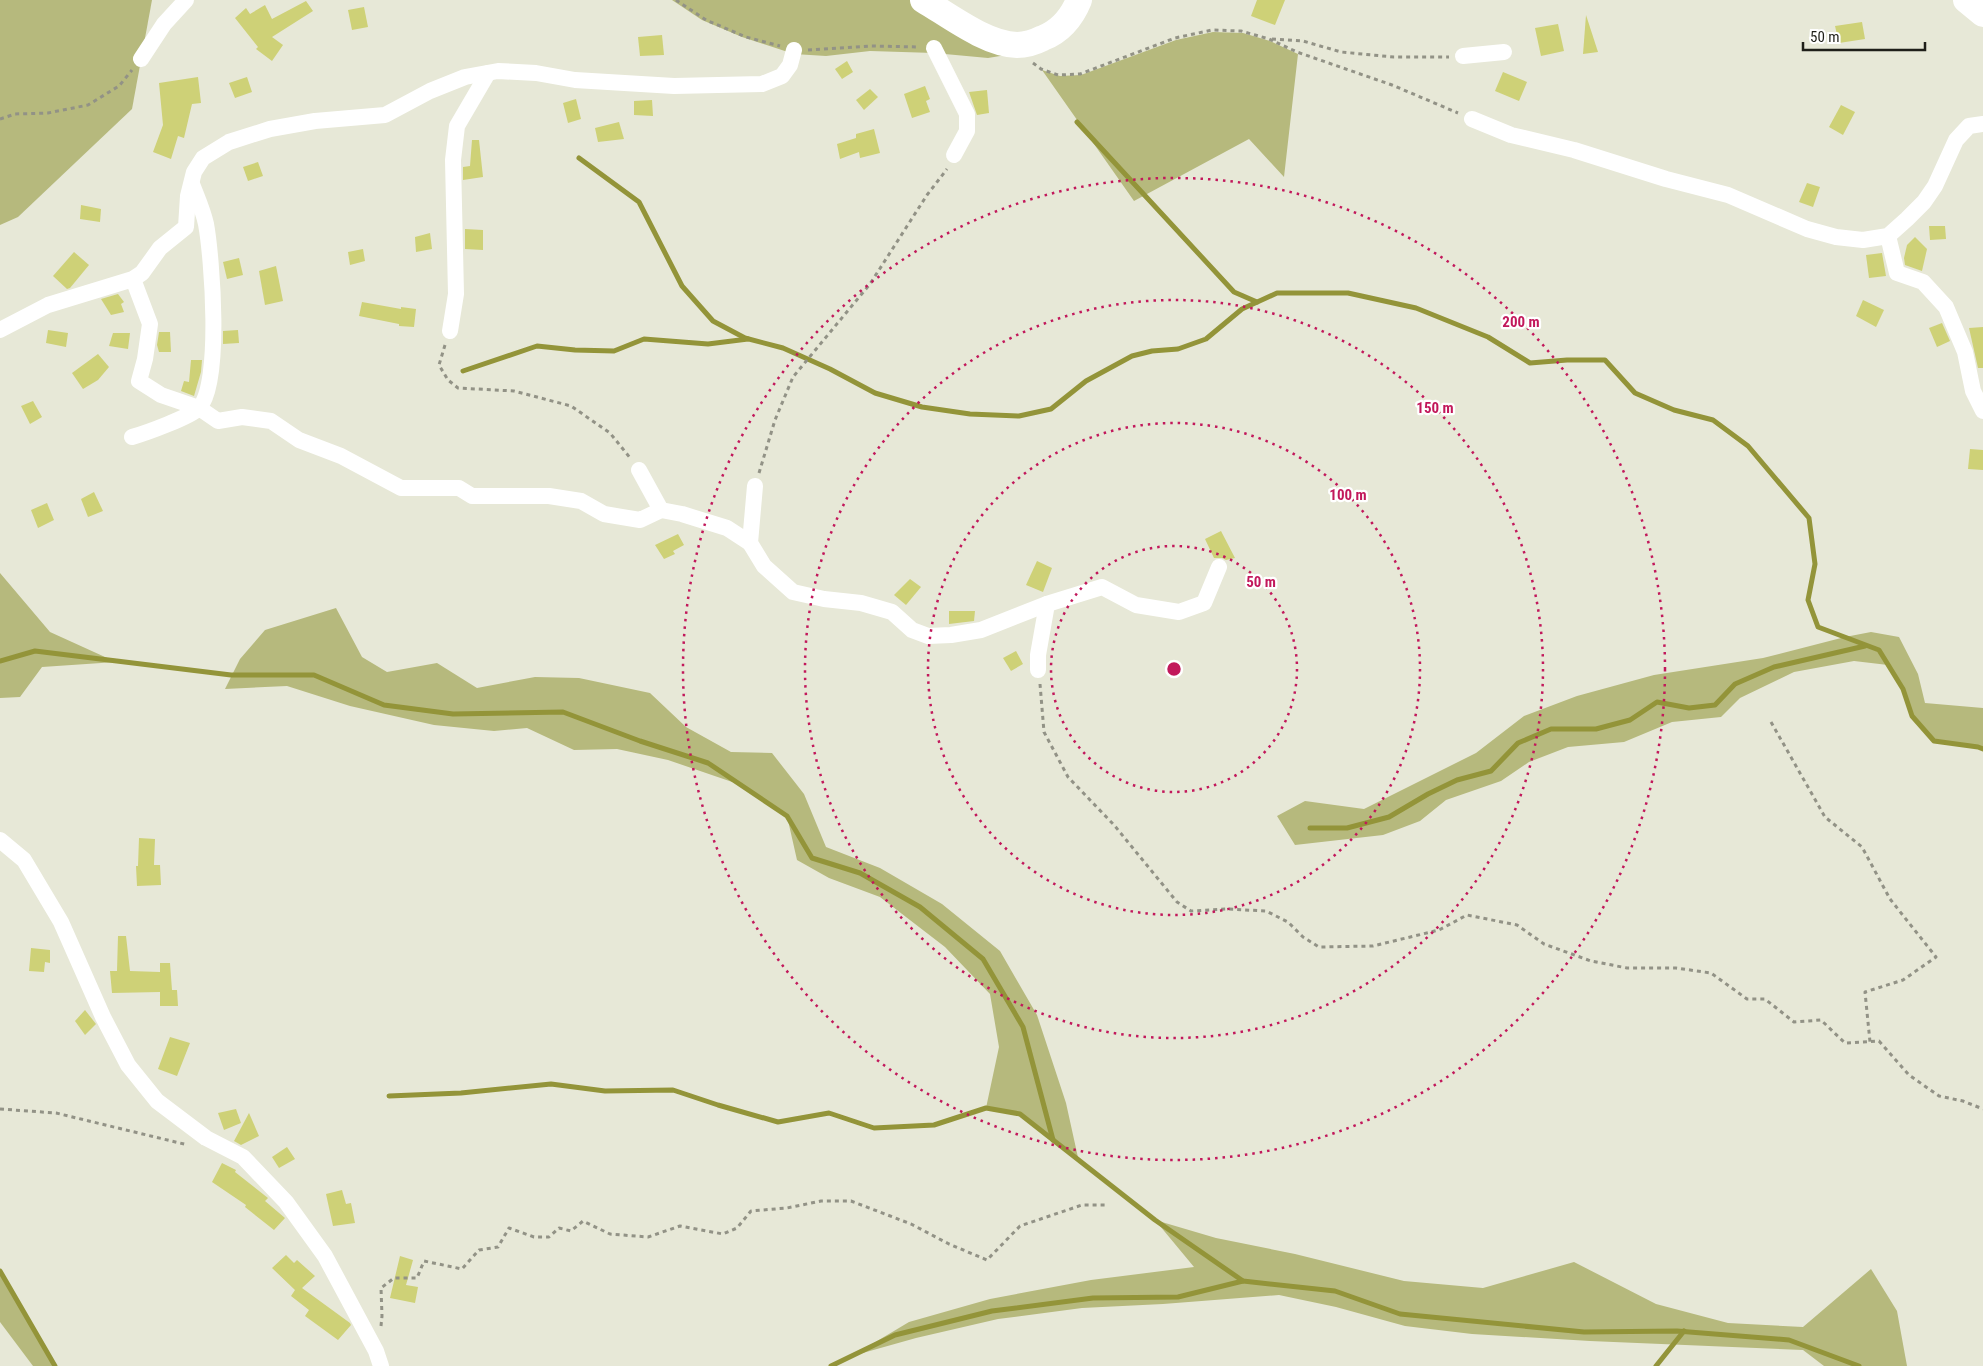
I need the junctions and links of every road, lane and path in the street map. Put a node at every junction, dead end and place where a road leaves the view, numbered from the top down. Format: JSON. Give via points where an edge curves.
{"nodes":[{"id":1,"x":186,"y":0,"type":"edge"},
{"id":2,"x":676,"y":0,"type":"edge"},
{"id":3,"x":923,"y":0,"type":"edge"},
{"id":4,"x":1079,"y":0,"type":"edge"},
{"id":5,"x":1966,"y":0,"type":"edge"},
{"id":6,"x":1983,"y":14,"type":"edge"},
{"id":7,"x":1269,"y":39,"type":"junction"},
{"id":8,"x":1017,"y":45,"type":"junction"},
{"id":9,"x":934,"y":48,"type":"joint"},
{"id":10,"x":794,"y":50,"type":"junction"},
{"id":11,"x":1504,"y":52,"type":"dead end"},
{"id":12,"x":1463,"y":56,"type":"joint"},
{"id":13,"x":141,"y":59,"type":"joint"},
{"id":14,"x":488,"y":73,"type":"junction"},
{"id":15,"x":0,"y":119,"type":"edge"},
{"id":16,"x":1472,"y":119,"type":"joint"},
{"id":17,"x":1983,"y":124,"type":"edge"},
{"id":18,"x":954,"y":155,"type":"joint"},
{"id":19,"x":191,"y":182,"type":"junction"},
{"id":20,"x":1888,"y":236,"type":"junction"},
{"id":21,"x":133,"y":279,"type":"junction"},
{"id":22,"x":0,"y":330,"type":"edge"},
{"id":23,"x":450,"y":331,"type":"joint"},
{"id":24,"x":199,"y":408,"type":"junction"},
{"id":25,"x":1983,"y":411,"type":"edge"},
{"id":26,"x":132,"y":437,"type":"dead end"},
{"id":27,"x":639,"y":470,"type":"joint"},
{"id":28,"x":755,"y":486,"type":"joint"},
{"id":29,"x":661,"y":510,"type":"junction"},
{"id":30,"x":750,"y":543,"type":"junction"},
{"id":31,"x":1220,"y":567,"type":"dead end"},
{"id":32,"x":1047,"y":604,"type":"junction"},
{"id":33,"x":1038,"y":670,"type":"joint"},
{"id":34,"x":1771,"y":722,"type":"dead end"},
{"id":35,"x":0,"y":840,"type":"edge"},
{"id":36,"x":1870,"y":1042,"type":"junction"},
{"id":37,"x":0,"y":1109,"type":"edge"},
{"id":38,"x":1983,"y":1110,"type":"edge"},
{"id":39,"x":197,"y":1147,"type":"dead end"},
{"id":40,"x":1107,"y":1205,"type":"dead end"},
{"id":41,"x":378,"y":1358,"type":"edge"}],
"edges":[{"from":1,"to":13,"type":"street","via":[[164,24]]},
{"from":2,"to":10,"type":"path","via":[[714,24]]},
{"from":3,"to":8,"type":"highway","via":[[982,35]]},
{"from":4,"to":8,"type":"highway","via":[[1070,18],[1049,36]]},
{"from":5,"to":6,"type":"highway"},
{"from":7,"to":8,"type":"path","via":[[1241,31],[1212,30],[1175,38],[1080,74],[1058,75],[1040,69],[1020,52]]},
{"from":7,"to":12,"type":"path","via":[[1303,41],[1341,52],[1394,57]]},
{"from":7,"to":16,"type":"path","via":[[1297,52],[1392,84]]},
{"from":9,"to":10,"type":"path","via":[[870,46]]},
{"from":9,"to":18,"type":"street","via":[[967,114],[967,131]]},
{"from":10,"to":14,"type":"street","via":[[790,65],[782,76],[762,84],[674,86],[575,80],[536,73]]},
{"from":11,"to":12,"type":"street"},
{"from":13,"to":15,"type":"path","via":[[119,86],[88,106],[48,113],[15,114]]},
{"from":14,"to":19,"type":"street","via":[[464,77],[430,91],[385,116],[314,121],[270,129],[229,142],[203,158]]},
{"from":14,"to":23,"type":"street","via":[[456,135],[453,160],[456,294]]},
{"from":16,"to":20,"type":"street","via":[[1511,135],[1728,195],[1836,238],[1863,240]]},
{"from":17,"to":20,"type":"street","via":[[1970,126],[1956,140],[1924,202]]},
{"from":18,"to":28,"type":"path","via":[[870,284],[793,377],[775,420]]},
{"from":19,"to":21,"type":"street","via":[[186,227],[160,248],[142,273]]},
{"from":19,"to":24,"type":"street","via":[[205,222],[212,264],[214,318],[210,374]]},
{"from":20,"to":25,"type":"street","via":[[1896,273],[1923,282],[1946,307],[1964,352],[1973,391]]},
{"from":21,"to":22,"type":"street","via":[[48,305]]},
{"from":21,"to":24,"type":"street","via":[[150,324],[139,381],[161,395]]},
{"from":23,"to":27,"type":"path","via":[[439,365],[448,380],[458,388],[514,391],[570,406],[610,433]]},
{"from":24,"to":26,"type":"street"},
{"from":24,"to":29,"type":"street","via":[[218,421],[242,417],[271,421],[299,440],[341,456],[401,488],[459,488],[472,496],[549,496],[581,501],[604,514],[640,520]]},
{"from":27,"to":29,"type":"street"},
{"from":28,"to":30,"type":"street"},
{"from":29,"to":30,"type":"street","via":[[727,528]]},
{"from":30,"to":32,"type":"street","via":[[764,566],[793,592],[861,603],[892,612],[912,630],[928,636],[981,630]]},
{"from":31,"to":32,"type":"street","via":[[1204,603],[1179,612],[1136,605],[1102,587]]},
{"from":32,"to":33,"type":"street"},
{"from":33,"to":36,"type":"path","via":[[1044,732],[1068,777],[1114,825],[1177,902],[1191,911],[1266,911],[1288,922],[1319,947],[1373,946],[1439,930],[1467,915],[1517,925],[1544,944],[1590,961],[1627,968],[1676,968],[1711,973],[1747,998],[1764,998],[1794,1022],[1821,1020],[1845,1043]]},
{"from":34,"to":36,"type":"path","via":[[1825,817],[1862,847],[1890,899],[1936,957],[1903,980],[1865,992]]},
{"from":35,"to":41,"type":"street","via":[[24,860],[61,922],[128,1065],[157,1101],[206,1138],[243,1158],[286,1202],[325,1256]]},
{"from":36,"to":38,"type":"path","via":[[1879,1041],[1909,1075],[1939,1096]]},
{"from":37,"to":39,"type":"path","via":[[56,1114]]},
{"from":40,"to":41,"type":"path","via":[[1082,1205],[1020,1226],[987,1260],[911,1224],[851,1201],[751,1211],[737,1228],[723,1234],[680,1226],[648,1237],[610,1234],[583,1221],[571,1231],[559,1228],[549,1237],[534,1237],[509,1228],[498,1247],[479,1250],[462,1269],[424,1261],[417,1278],[394,1278],[382,1288]]}]}
